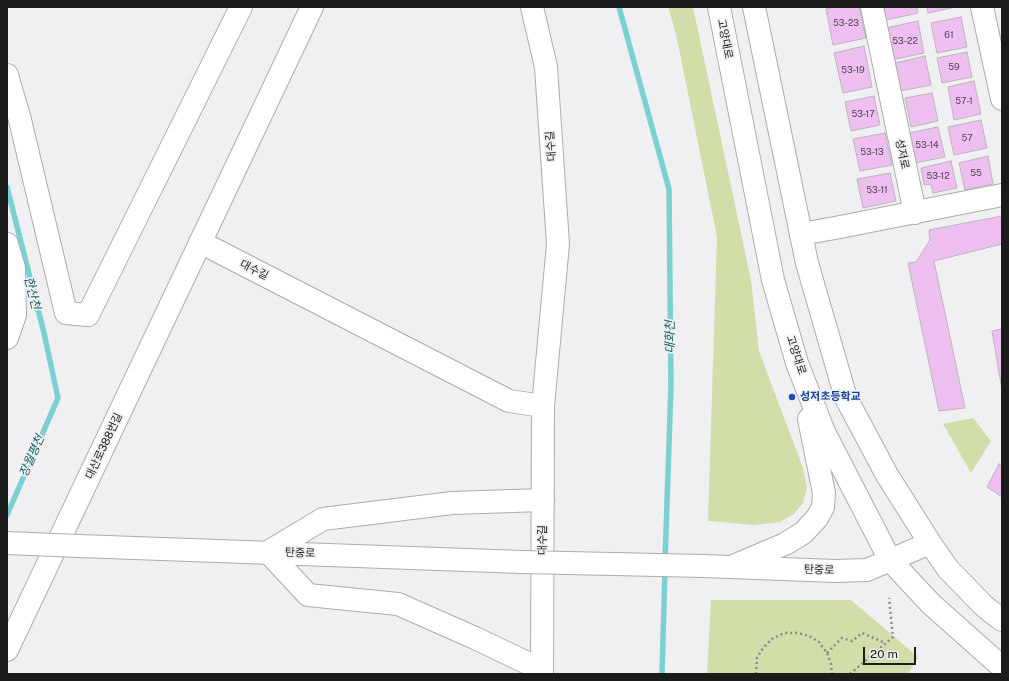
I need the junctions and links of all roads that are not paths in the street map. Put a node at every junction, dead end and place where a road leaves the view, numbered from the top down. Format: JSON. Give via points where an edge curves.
{"nodes":[{"id":1,"x":241,"y":7,"type":"edge"},
{"id":2,"x":312,"y":7,"type":"edge"},
{"id":3,"x":532,"y":7,"type":"edge"},
{"id":4,"x":719,"y":7,"type":"edge"},
{"id":5,"x":754,"y":7,"type":"edge"},
{"id":6,"x":872,"y":7,"type":"edge"},
{"id":7,"x":982,"y":7,"type":"edge"},
{"id":8,"x":7,"y":75,"type":"edge"},
{"id":9,"x":1002,"y":99,"type":"edge"},
{"id":10,"x":1002,"y":195,"type":"edge"},
{"id":11,"x":915,"y":213,"type":"junction"},
{"id":12,"x":801,"y":234,"type":"junction"},
{"id":13,"x":200,"y":242,"type":"junction"},
{"id":14,"x":7,"y":244,"type":"edge"},
{"id":15,"x":7,"y":338,"type":"edge"},
{"id":16,"x":797,"y":363,"type":"junction"},
{"id":17,"x":543,"y":406,"type":"junction"},
{"id":18,"x":543,"y":500,"type":"junction"},
{"id":19,"x":7,"y":543,"type":"edge"},
{"id":20,"x":930,"y":543,"type":"junction"},
{"id":21,"x":268,"y":552,"type":"junction"},
{"id":22,"x":890,"y":560,"type":"junction"},
{"id":23,"x":731,"y":567,"type":"junction"},
{"id":24,"x":1002,"y":620,"type":"edge"},
{"id":25,"x":7,"y":650,"type":"edge"},
{"id":26,"x":1002,"y":667,"type":"edge"},
{"id":27,"x":542,"y":672,"type":"edge"}],
"edges":[{"from":1,"to":8,"type":"main road","via":[[88,314],[66,313]]},
{"from":2,"to":13,"type":"main road"},
{"from":3,"to":17,"type":"main road","name":"대수길","via":[[546,67],[558,244]]},
{"from":4,"to":16,"type":"main road","name":"고양대로","via":[[773,280]]},
{"from":5,"to":12,"type":"main road"},
{"from":6,"to":11,"type":"main road","name":"성저로"},
{"from":7,"to":9,"type":"main road"},
{"from":10,"to":11,"type":"main road"},
{"from":11,"to":12,"type":"main road"},
{"from":12,"to":20,"type":"main road","via":[[846,398],[887,475]]},
{"from":13,"to":17,"type":"main road","name":"대수길","via":[[509,401]]},
{"from":13,"to":25,"type":"main road","name":"대산로388번길"},
{"from":14,"to":15,"type":"main road","via":[[14,268],[15,315]]},
{"from":16,"to":22,"type":"main road","name":"고양대로","via":[[824,432]]},
{"from":16,"to":23,"type":"main road","via":[[824,493],[823,507],[816,521],[803,533],[785,544]]},
{"from":17,"to":18,"type":"main road","name":"대수길"},
{"from":18,"to":21,"type":"main road","via":[[452,503],[323,519]]},
{"from":18,"to":27,"type":"main road","name":"대수길"},
{"from":19,"to":21,"type":"main road","name":"탄중로","bridge":true},
{"from":20,"to":22,"type":"main road","name":"탄중로"},
{"from":20,"to":24,"type":"main road","via":[[948,569],[985,607]]},
{"from":21,"to":23,"type":"main road","name":"탄중로","bridge":true},
{"from":21,"to":27,"type":"main road","via":[[308,595],[398,604],[475,638]]},
{"from":22,"to":23,"type":"main road","name":"탄중로","via":[[867,570]]},
{"from":22,"to":26,"type":"main road","name":"고양대로","via":[[931,604]]}]}
